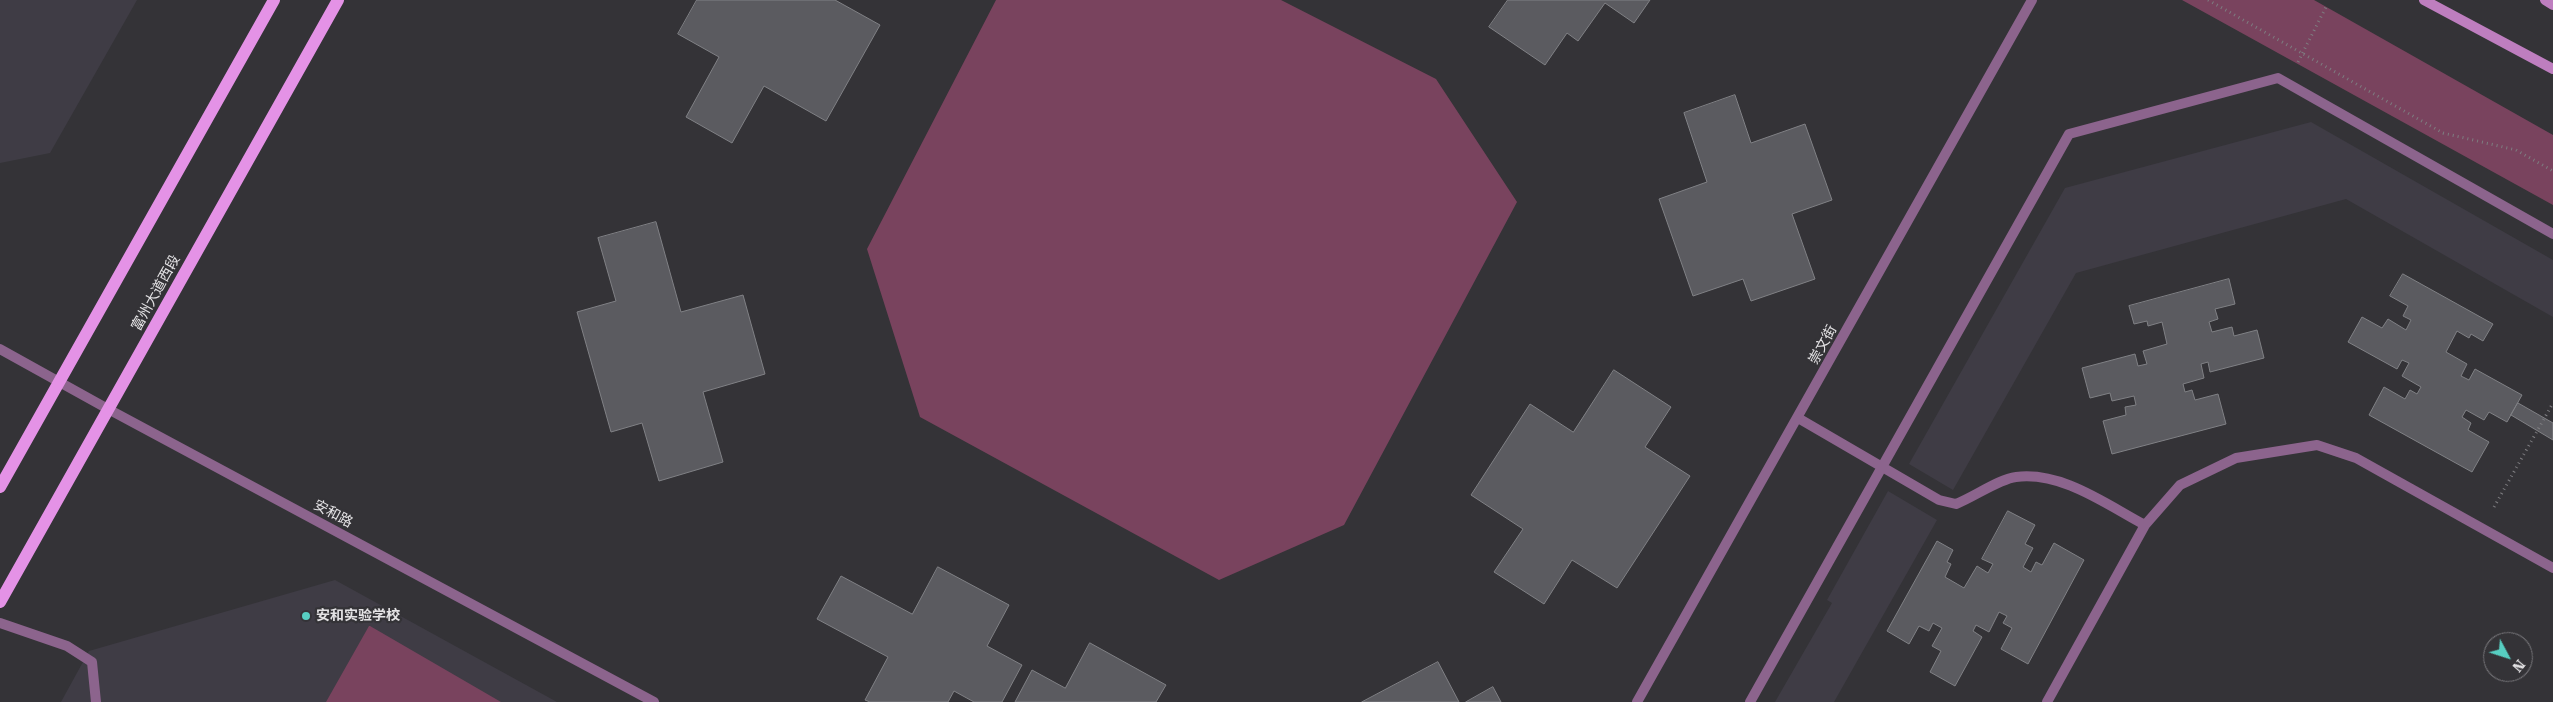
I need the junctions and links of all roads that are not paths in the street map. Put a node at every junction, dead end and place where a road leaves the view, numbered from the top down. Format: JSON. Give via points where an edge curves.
{"nodes":[{"id":1,"x":274,"y":0,"type":"edge"},
{"id":2,"x":338,"y":0,"type":"edge"},
{"id":3,"x":2032,"y":0,"type":"edge"},
{"id":4,"x":2424,"y":0,"type":"edge"},
{"id":5,"x":2545,"y":0,"type":"edge"},
{"id":6,"x":2553,"y":4,"type":"edge"},
{"id":7,"x":2553,"y":69,"type":"edge"},
{"id":8,"x":2553,"y":234,"type":"edge"},
{"id":9,"x":0,"y":348,"type":"edge"},
{"id":10,"x":59,"y":382,"type":"junction"},
{"id":11,"x":108,"y":409,"type":"junction"},
{"id":12,"x":1798,"y":418,"type":"junction"},
{"id":13,"x":1882,"y":467,"type":"junction"},
{"id":14,"x":0,"y":487,"type":"edge"},
{"id":15,"x":2145,"y":525,"type":"junction"},
{"id":16,"x":2553,"y":568,"type":"edge"},
{"id":17,"x":0,"y":602,"type":"edge"},
{"id":18,"x":0,"y":624,"type":"edge"},
{"id":19,"x":96,"y":702,"type":"edge"},
{"id":20,"x":654,"y":702,"type":"edge"},
{"id":21,"x":1637,"y":702,"type":"edge"},
{"id":22,"x":1750,"y":702,"type":"edge"},
{"id":23,"x":2047,"y":702,"type":"edge"}],
"edges":[{"from":1,"to":10,"type":"main road"},
{"from":2,"to":11,"type":"main road","name":"富州大道西段"},
{"from":3,"to":12,"type":"street","name":"崇文街"},
{"from":4,"to":7,"type":"main road"},
{"from":5,"to":6,"type":"main road"},
{"from":8,"to":13,"type":"street","via":[[2278,78],[2069,134]]},
{"from":9,"to":10,"type":"street","name":"安和路"},
{"from":10,"to":11,"type":"street","name":"安和路"},
{"from":10,"to":14,"type":"main road"},
{"from":11,"to":17,"type":"main road","name":"富州大道西段"},
{"from":11,"to":20,"type":"street","name":"安和路"},
{"from":12,"to":13,"type":"street"},
{"from":12,"to":21,"type":"street","name":"崇文街"},
{"from":13,"to":15,"type":"street","via":[[1939,500],[1956,504],[2015,477],[2070,485]]},
{"from":13,"to":22,"type":"street"},
{"from":15,"to":16,"type":"street","via":[[2180,485],[2236,458],[2317,445],[2356,458]]},
{"from":15,"to":23,"type":"street"},
{"from":18,"to":19,"type":"street","via":[[67,646],[92,662]]}]}
